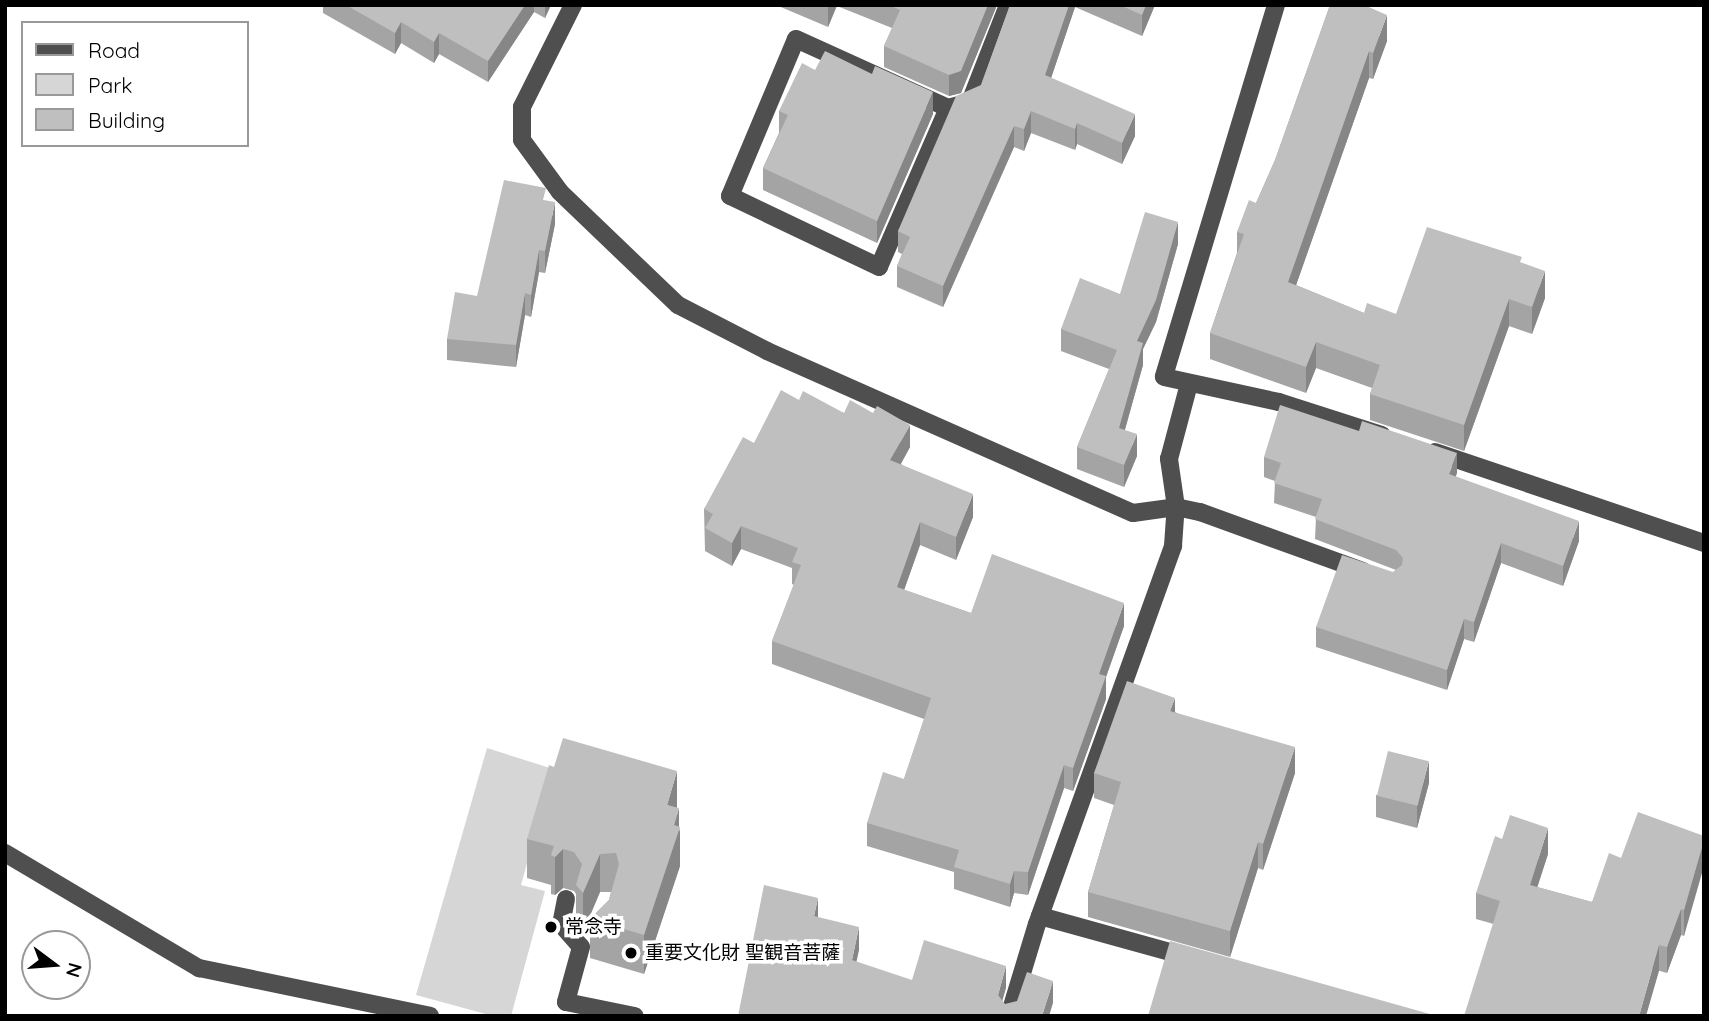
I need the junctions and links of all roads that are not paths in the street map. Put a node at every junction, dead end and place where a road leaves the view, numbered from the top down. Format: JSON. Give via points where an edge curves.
{"nodes":[{"id":1,"x":573,"y":5,"type":"edge"},
{"id":2,"x":1007,"y":5,"type":"edge"},
{"id":3,"x":1276,"y":5,"type":"edge"},
{"id":4,"x":948,"y":108,"type":"junction"},
{"id":5,"x":1189,"y":384,"type":"junction"},
{"id":6,"x":1395,"y":440,"type":"edge"},
{"id":7,"x":1422,"y":448,"type":"edge"},
{"id":8,"x":1176,"y":507,"type":"junction"},
{"id":9,"x":1704,"y":543,"type":"edge"},
{"id":10,"x":1379,"y":577,"type":"edge"},
{"id":11,"x":5,"y":853,"type":"edge"},
{"id":12,"x":566,"y":899,"type":"dead end"},
{"id":13,"x":1040,"y":916,"type":"junction"},
{"id":14,"x":598,"y":936,"type":"edge"},
{"id":15,"x":581,"y":947,"type":"junction"},
{"id":16,"x":1202,"y":961,"type":"edge"},
{"id":17,"x":430,"y":1016,"type":"edge"},
{"id":18,"x":635,"y":1016,"type":"edge"},
{"id":19,"x":1009,"y":1016,"type":"edge"}],
"edges":[{"from":1,"to":8,"type":"street","via":[[522,107],[522,140],[553,184],[647,280],[712,325],[1121,508],[1133,513]]},
{"from":2,"to":4,"type":"street","via":[[970,102]]},
{"from":3,"to":5,"type":"street","via":[[1164,377]]},
{"from":4,"to":4,"type":"street","via":[[796,39],[730,196],[878,267]]},
{"from":5,"to":6,"type":"street","via":[[1279,402]]},
{"from":5,"to":8,"type":"street","via":[[1169,459]]},
{"from":7,"to":9,"type":"street"},
{"from":8,"to":10,"type":"street"},
{"from":8,"to":13,"type":"street","via":[[1172,545]]},
{"from":11,"to":17,"type":"street","via":[[199,968]]},
{"from":12,"to":15,"type":"street","via":[[561,924]]},
{"from":13,"to":16,"type":"street"},
{"from":13,"to":19,"type":"street"},
{"from":14,"to":15,"type":"street"},
{"from":15,"to":18,"type":"street","via":[[566,1002]]}]}
